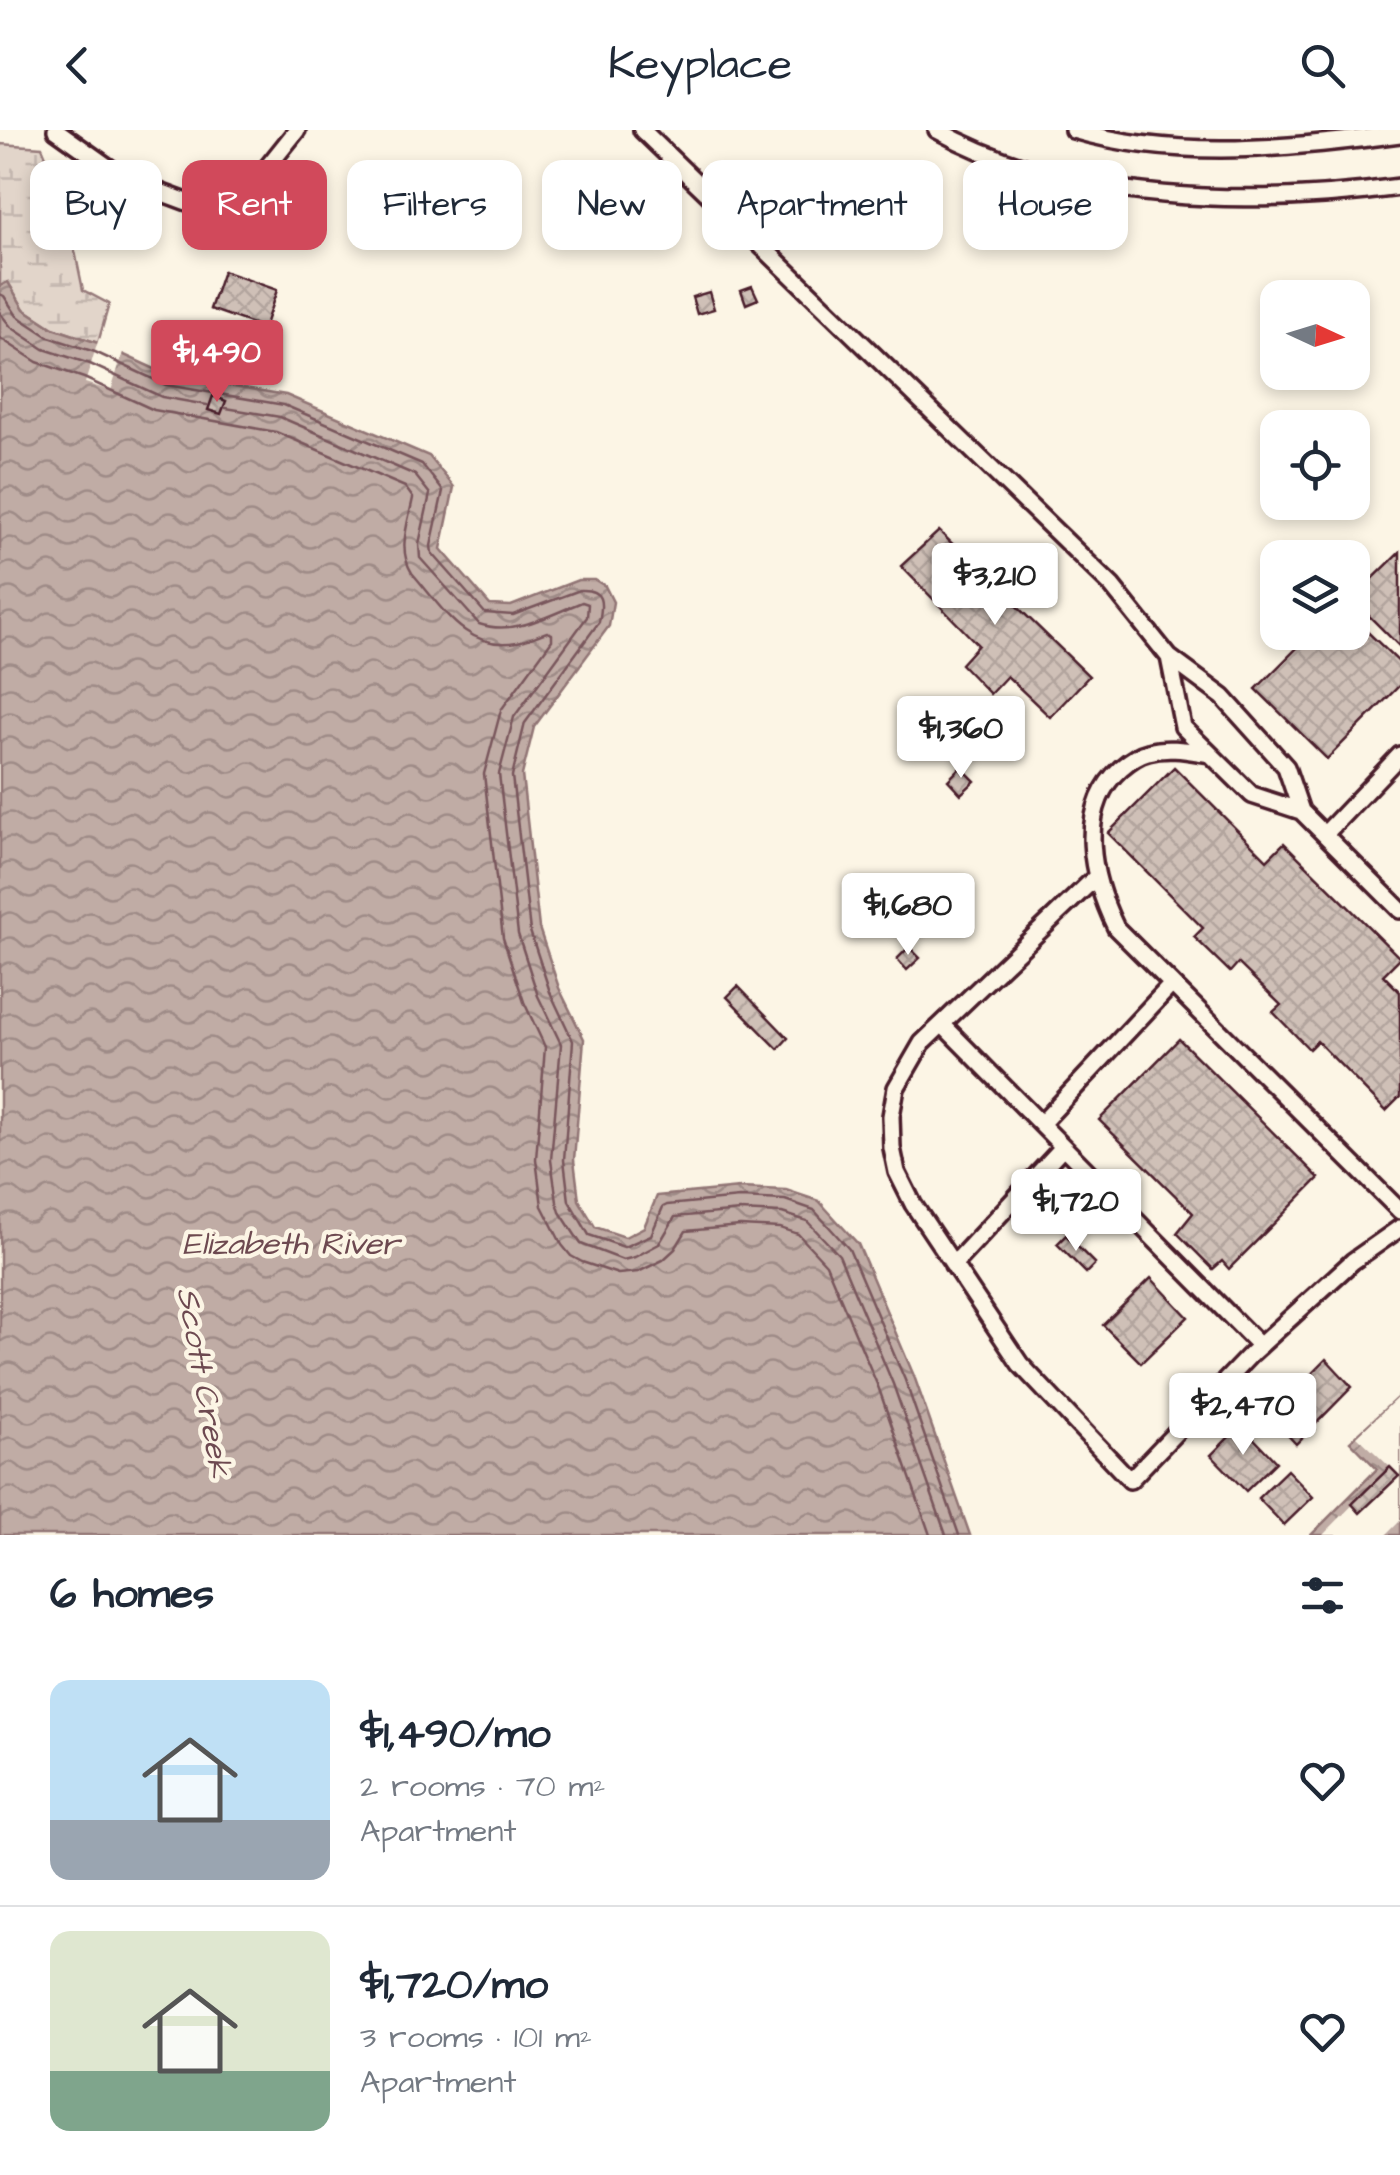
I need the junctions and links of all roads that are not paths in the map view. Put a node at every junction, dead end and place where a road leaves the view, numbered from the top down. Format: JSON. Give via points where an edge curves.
{"nodes":[{"id":1,"x":56,"y":130,"type":"edge"},
{"id":2,"x":297,"y":130,"type":"edge"},
{"id":3,"x":642,"y":130,"type":"edge"},
{"id":4,"x":937,"y":130,"type":"edge"},
{"id":5,"x":1074,"y":130,"type":"edge"},
{"id":6,"x":1400,"y":134,"type":"edge"},
{"id":7,"x":1400,"y":187,"type":"edge"},
{"id":8,"x":1169,"y":657,"type":"junction"},
{"id":9,"x":1210,"y":754,"type":"junction"},
{"id":10,"x":1400,"y":755,"type":"edge"},
{"id":11,"x":1302,"y":811,"type":"junction"},
{"id":12,"x":1325,"y":834,"type":"junction"},
{"id":13,"x":1098,"y":876,"type":"junction"},
{"id":14,"x":1400,"y":910,"type":"edge"},
{"id":15,"x":1172,"y":984,"type":"junction"},
{"id":16,"x":942,"y":1024,"type":"junction"},
{"id":17,"x":1041,"y":1124,"type":"junction"},
{"id":18,"x":1063,"y":1147,"type":"junction"},
{"id":19,"x":1400,"y":1211,"type":"edge"},
{"id":20,"x":1400,"y":1228,"type":"edge"},
{"id":21,"x":953,"y":1264,"type":"junction"},
{"id":22,"x":1260,"y":1346,"type":"junction"}],
"edges":[{"from":1,"to":2,"type":"lane","via":[[125,179],[187,202],[226,195],[265,170]]},
{"from":3,"to":8,"type":"lane","via":[[1112,586]]},
{"from":4,"to":7,"type":"lane","via":[[1031,170],[1117,189],[1274,198]]},
{"from":5,"to":6,"type":"lane","via":[[1142,145],[1210,149]]},
{"from":8,"to":9,"type":"lane","via":[[1182,728]]},
{"from":8,"to":11,"type":"lane","via":[[1223,697],[1286,766]]},
{"from":9,"to":11,"type":"lane","via":[[1252,795]]},
{"from":9,"to":13,"type":"lane","via":[[1147,752],[1109,779],[1091,830]]},
{"from":10,"to":12,"type":"lane"},
{"from":11,"to":12,"type":"lane"},
{"from":12,"to":14,"type":"lane"},
{"from":13,"to":15,"type":"lane","via":[[1116,928]]},
{"from":13,"to":16,"type":"lane"},
{"from":15,"to":17,"type":"lane"},
{"from":15,"to":19,"type":"lane"},
{"from":16,"to":17,"type":"lane"},
{"from":16,"to":21,"type":"lane","via":[[922,1043],[896,1088],[892,1148],[913,1204]]},
{"from":17,"to":18,"type":"lane"},
{"from":18,"to":21,"type":"lane"},
{"from":18,"to":22,"type":"lane"},
{"from":20,"to":22,"type":"lane","via":[[1353,1261]]},
{"from":21,"to":22,"type":"lane","via":[[1020,1364],[1130,1480]]}]}
